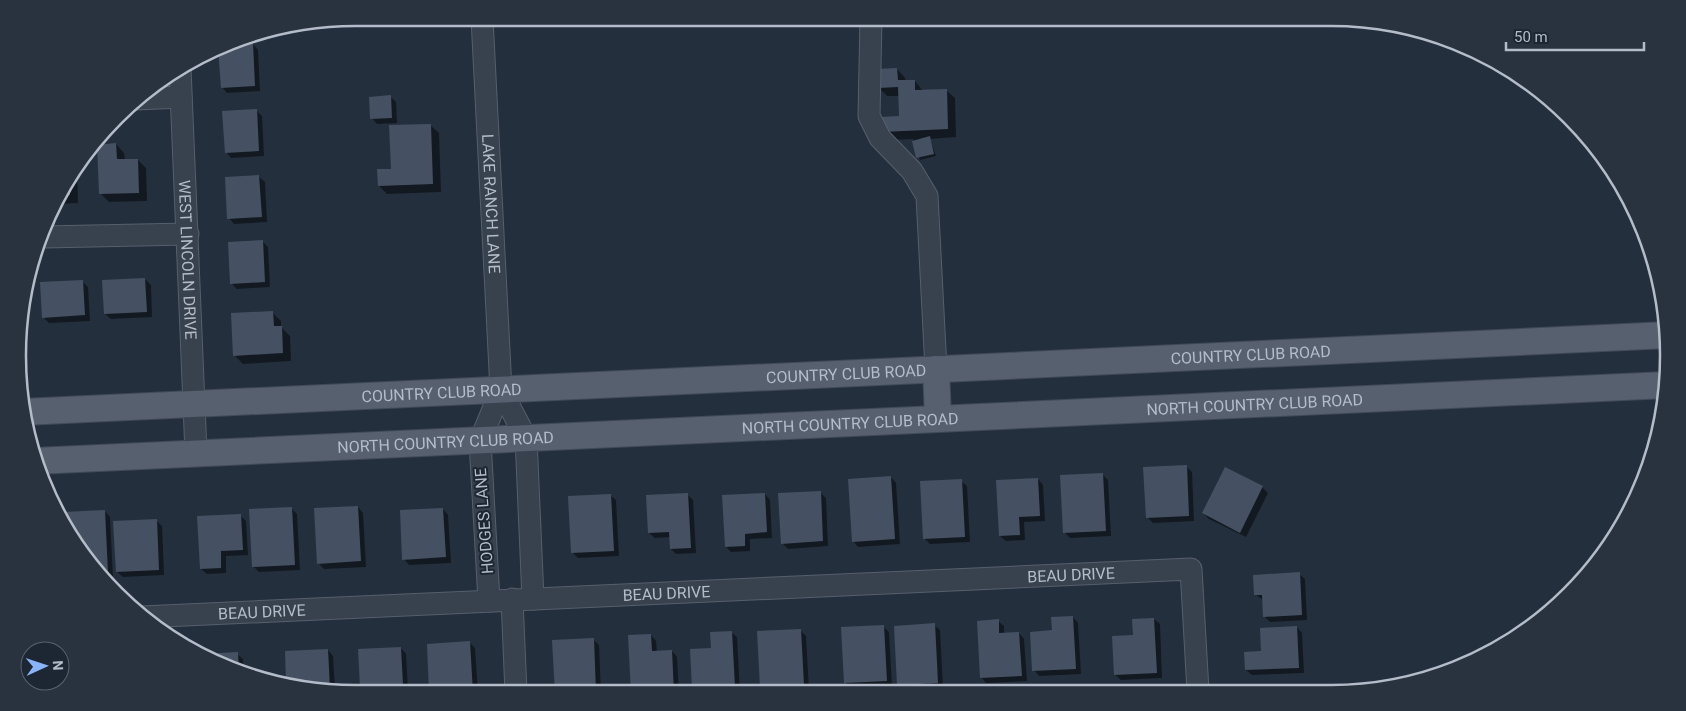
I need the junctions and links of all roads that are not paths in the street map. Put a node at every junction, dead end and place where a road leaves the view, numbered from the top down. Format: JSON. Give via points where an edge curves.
{"nodes":[{"id":1,"x":482,"y":26,"type":"edge"},
{"id":2,"x":870,"y":26,"type":"edge"},
{"id":3,"x":180,"y":77,"type":"edge"},
{"id":4,"x":181,"y":97,"type":"junction"},
{"id":5,"x":150,"y":98,"type":"edge"},
{"id":6,"x":188,"y":234,"type":"junction"},
{"id":7,"x":49,"y":237,"type":"edge"},
{"id":8,"x":1659,"y":335,"type":"edge"},
{"id":9,"x":936,"y":369,"type":"junction"},
{"id":10,"x":1658,"y":385,"type":"edge"},
{"id":11,"x":501,"y":390,"type":"junction"},
{"id":12,"x":194,"y":404,"type":"junction"},
{"id":13,"x":31,"y":412,"type":"edge"},
{"id":14,"x":938,"y":418,"type":"junction"},
{"id":15,"x":526,"y":438,"type":"junction"},
{"id":16,"x":480,"y":441,"type":"junction"},
{"id":17,"x":196,"y":453,"type":"junction"},
{"id":18,"x":44,"y":461,"type":"edge"},
{"id":19,"x":523,"y":599,"type":"junction"},
{"id":20,"x":489,"y":601,"type":"junction"},
{"id":21,"x":154,"y":616,"type":"edge"},
{"id":22,"x":517,"y":685,"type":"edge"},
{"id":23,"x":1198,"y":685,"type":"edge"}],
"edges":[{"from":1,"to":11,"type":"street","name":"LAKE RANCH LANE"},
{"from":2,"to":9,"type":"street","via":[[869,116],[880,138],[912,171],[927,196]]},
{"from":3,"to":4,"type":"street","name":"WEST LINCOLN DRIVE"},
{"from":4,"to":5,"type":"street"},
{"from":4,"to":6,"type":"street","name":"WEST LINCOLN DRIVE"},
{"from":6,"to":7,"type":"street"},
{"from":6,"to":12,"type":"street","name":"WEST LINCOLN DRIVE"},
{"from":8,"to":9,"type":"main road","name":"COUNTRY CLUB ROAD"},
{"from":9,"to":11,"type":"main road","name":"COUNTRY CLUB ROAD"},
{"from":9,"to":14,"type":"main road"},
{"from":10,"to":14,"type":"main road","name":"NORTH COUNTRY CLUB ROAD"},
{"from":11,"to":12,"type":"main road","name":"COUNTRY CLUB ROAD"},
{"from":11,"to":15,"type":"street"},
{"from":11,"to":16,"type":"street","name":"HODGES LANE"},
{"from":12,"to":13,"type":"main road","name":"COUNTRY CLUB ROAD"},
{"from":12,"to":17,"type":"street","name":"WEST LINCOLN DRIVE"},
{"from":14,"to":15,"type":"main road","name":"NORTH COUNTRY CLUB ROAD"},
{"from":15,"to":16,"type":"main road","name":"NORTH COUNTRY CLUB ROAD"},
{"from":15,"to":19,"type":"street"},
{"from":16,"to":17,"type":"main road","name":"NORTH COUNTRY CLUB ROAD"},
{"from":16,"to":20,"type":"street","name":"HODGES LANE"},
{"from":17,"to":18,"type":"main road","name":"NORTH COUNTRY CLUB ROAD"},
{"from":19,"to":20,"type":"street","name":"BEAU DRIVE"},
{"from":19,"to":22,"type":"street"},
{"from":19,"to":23,"type":"street","name":"BEAU DRIVE","via":[[1192,568]]},
{"from":20,"to":21,"type":"street","name":"BEAU DRIVE"}]}
